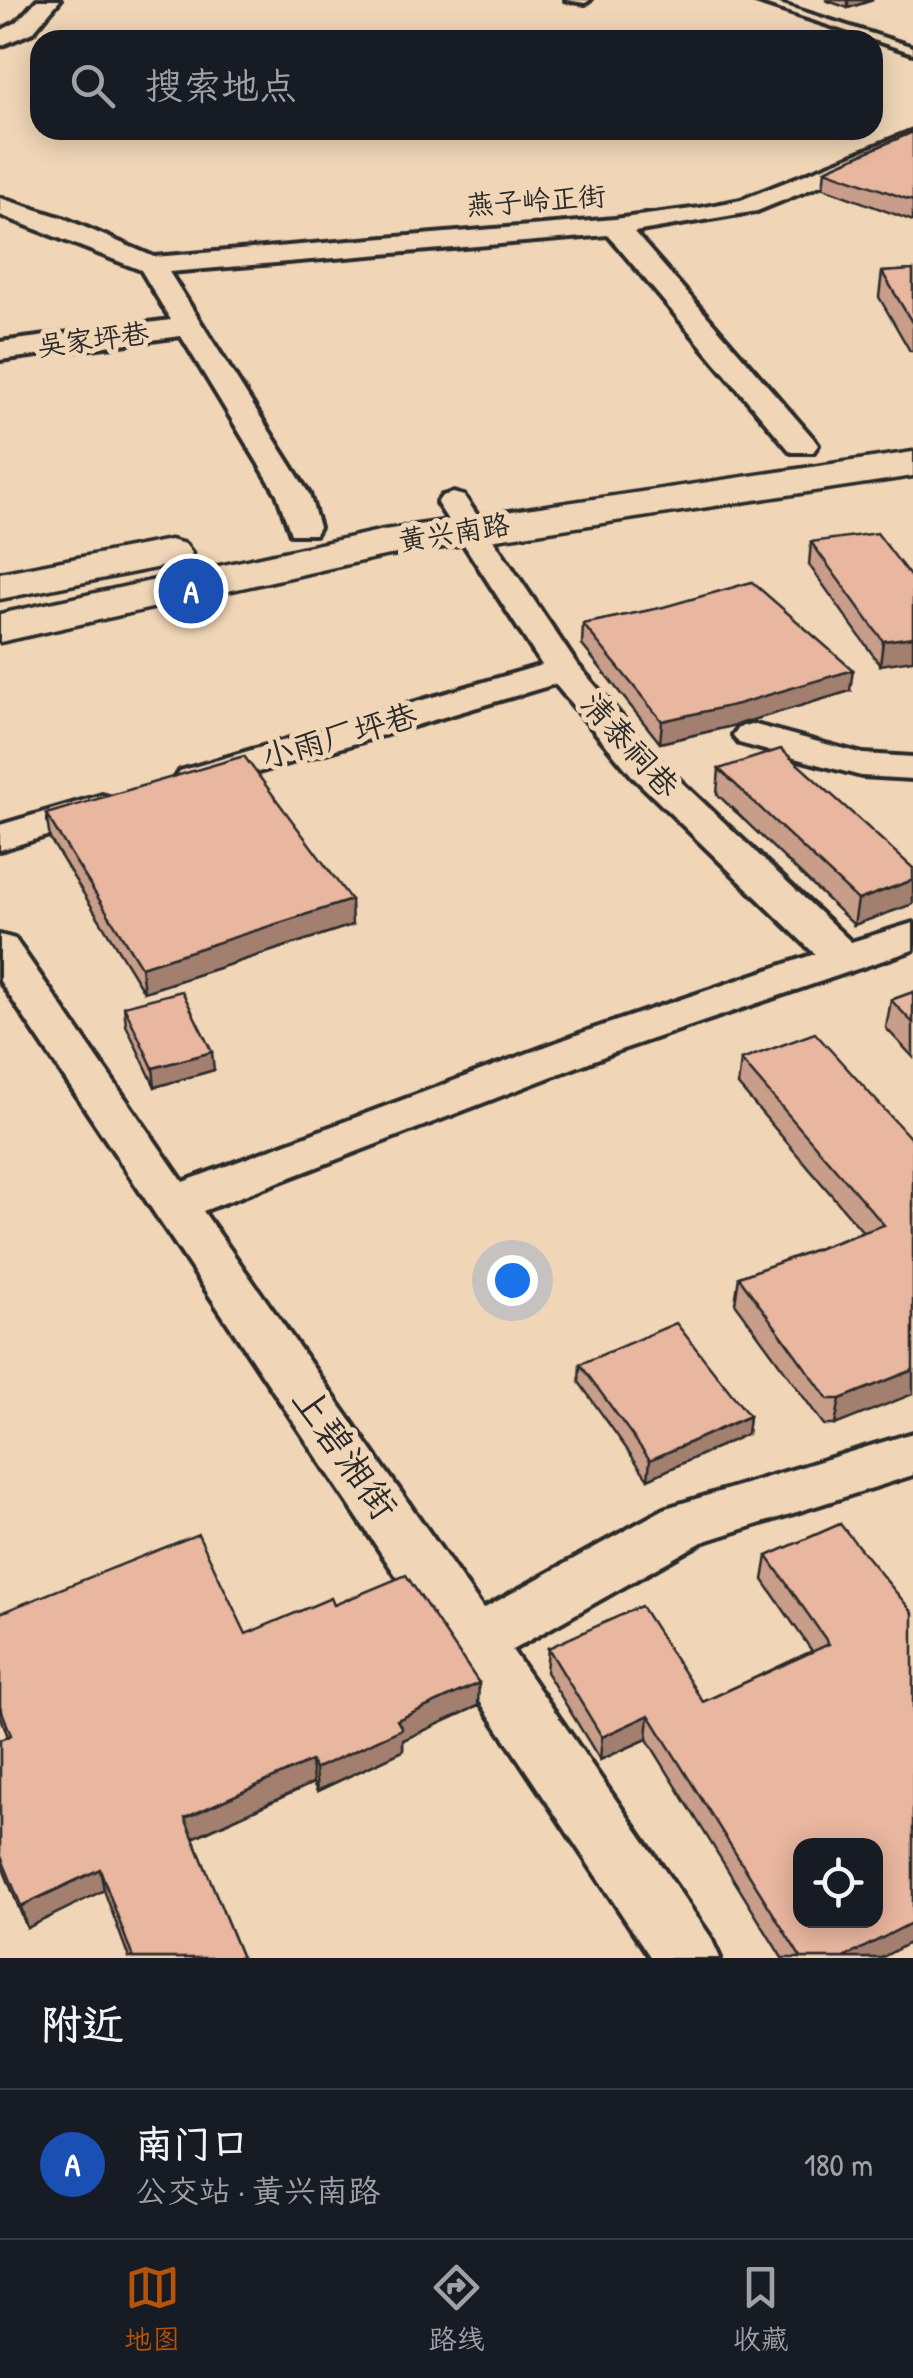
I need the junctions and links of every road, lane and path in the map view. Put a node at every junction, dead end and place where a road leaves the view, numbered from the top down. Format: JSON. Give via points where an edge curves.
{"nodes":[{"id":1,"x":50,"y":0,"type":"edge"},
{"id":2,"x":571,"y":0,"type":"edge"},
{"id":3,"x":585,"y":0,"type":"edge"},
{"id":4,"x":757,"y":0,"type":"edge"},
{"id":5,"x":851,"y":30,"type":"edge"},
{"id":6,"x":0,"y":39,"type":"edge"},
{"id":7,"x":883,"y":40,"type":"edge"},
{"id":8,"x":913,"y":50,"type":"edge"},
{"id":9,"x":913,"y":138,"type":"edge"},
{"id":10,"x":0,"y":206,"type":"edge"},
{"id":11,"x":615,"y":227,"type":"junction"},
{"id":12,"x":151,"y":265,"type":"junction"},
{"id":13,"x":186,"y":327,"type":"junction"},
{"id":14,"x":0,"y":351,"type":"edge"},
{"id":15,"x":913,"y":431,"type":"edge"},
{"id":16,"x":802,"y":445,"type":"junction"},
{"id":17,"x":913,"y":464,"type":"edge"},
{"id":18,"x":461,"y":516,"type":"junction"},
{"id":19,"x":302,"y":527,"type":"junction"},
{"id":20,"x":0,"y":586,"type":"edge"},
{"id":21,"x":0,"y":628,"type":"edge"},
{"id":22,"x":563,"y":670,"type":"junction"},
{"id":23,"x":752,"y":735,"type":"dead end"},
{"id":24,"x":913,"y":768,"type":"edge"},
{"id":25,"x":0,"y":838,"type":"edge"},
{"id":26,"x":913,"y":936,"type":"edge"},
{"id":27,"x":0,"y":949,"type":"edge"},
{"id":28,"x":843,"y":958,"type":"junction"},
{"id":29,"x":172,"y":1204,"type":"junction"},
{"id":30,"x":913,"y":1454,"type":"edge"},
{"id":31,"x":476,"y":1641,"type":"junction"},
{"id":32,"x":688,"y":1958,"type":"edge"}],
"edges":[{"from":1,"to":6,"type":"street","via":[[25,27]]},
{"from":2,"to":3,"type":"lane"},
{"from":4,"to":5,"type":"lane"},
{"from":7,"to":8,"type":"lane"},
{"from":9,"to":11,"type":"street","name":"燕子岭正街","via":[[748,206]]},
{"from":10,"to":12,"type":"street"},
{"from":11,"to":12,"type":"street","name":"燕子岭正街"},
{"from":11,"to":16,"type":"street"},
{"from":12,"to":13,"type":"street"},
{"from":13,"to":14,"type":"street","name":"吴家坪巷"},
{"from":13,"to":19,"type":"street","via":[[293,494]]},
{"from":15,"to":16,"type":"main road","name":"黄兴南路"},
{"from":16,"to":18,"type":"main road","name":"黄兴南路"},
{"from":17,"to":18,"type":"main road","name":"黄兴南路"},
{"from":18,"to":19,"type":"main road","name":"黄兴南路"},
{"from":18,"to":21,"type":"main road","name":"黄兴南路","via":[[384,543]]},
{"from":18,"to":22,"type":"street","name":"清泰祠巷"},
{"from":19,"to":20,"type":"main road","name":"黄兴南路"},
{"from":22,"to":25,"type":"street","name":"小雨厂坪巷"},
{"from":22,"to":28,"type":"street","name":"清泰祠巷","via":[[646,769]]},
{"from":23,"to":24,"type":"street","via":[[860,765]]},
{"from":26,"to":28,"type":"street"},
{"from":27,"to":29,"type":"street","name":"上碧湘街"},
{"from":28,"to":29,"type":"street","via":[[604,1040]]},
{"from":29,"to":31,"type":"street","name":"上碧湘街"},
{"from":30,"to":31,"type":"street","via":[[686,1524]]},
{"from":31,"to":32,"type":"street","name":"上碧湘街"}]}
